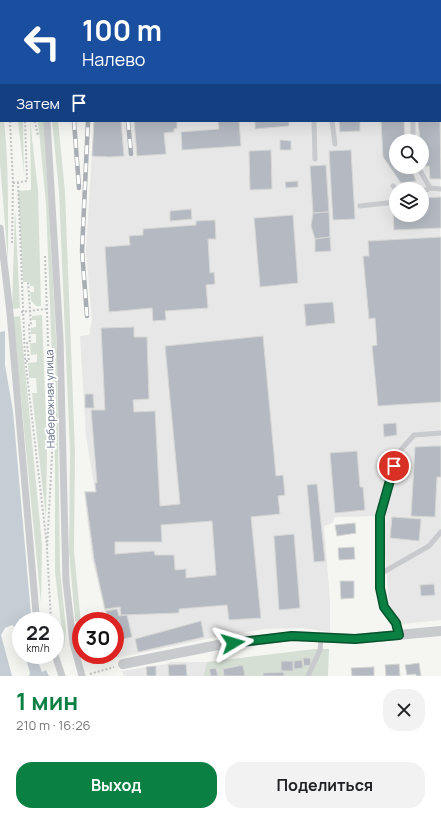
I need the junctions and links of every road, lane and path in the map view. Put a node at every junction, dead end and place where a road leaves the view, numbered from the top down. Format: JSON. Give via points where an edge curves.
{"nodes":[{"id":1,"x":10,"y":122,"type":"edge"},
{"id":2,"x":25,"y":122,"type":"edge"},
{"id":3,"x":35,"y":122,"type":"edge"},
{"id":4,"x":47,"y":122,"type":"edge"},
{"id":5,"x":314,"y":122,"type":"edge"},
{"id":6,"x":332,"y":122,"type":"edge"},
{"id":7,"x":413,"y":122,"type":"edge"},
{"id":8,"x":413,"y":134,"type":"edge"},
{"id":9,"x":38,"y":143,"type":"dead end"},
{"id":10,"x":335,"y":144,"type":"dead end"},
{"id":11,"x":315,"y":159,"type":"dead end"},
{"id":12,"x":422,"y":174,"type":"edge"},
{"id":13,"x":18,"y":182,"type":"junction"},
{"id":14,"x":13,"y":183,"type":"junction"},
{"id":15,"x":430,"y":188,"type":"joint"},
{"id":16,"x":441,"y":189,"type":"edge"},
{"id":17,"x":389,"y":203,"type":"edge"},
{"id":18,"x":360,"y":206,"type":"dead end"},
{"id":19,"x":0,"y":228,"type":"edge"},
{"id":20,"x":45,"y":249,"type":"dead end"},
{"id":21,"x":12,"y":251,"type":"dead end"},
{"id":22,"x":28,"y":282,"type":"dead end"},
{"id":23,"x":47,"y":309,"type":"junction"},
{"id":24,"x":30,"y":311,"type":"junction"},
{"id":25,"x":22,"y":312,"type":"junction"},
{"id":26,"x":26,"y":361,"type":"junction"},
{"id":27,"x":441,"y":433,"type":"edge"},
{"id":28,"x":441,"y":532,"type":"edge"},
{"id":29,"x":47,"y":549,"type":"junction"},
{"id":30,"x":380,"y":574,"type":"junction"},
{"id":31,"x":36,"y":612,"type":"edge"},
{"id":32,"x":50,"y":612,"type":"edge"},
{"id":33,"x":441,"y":631,"type":"edge"},
{"id":34,"x":399,"y":635,"type":"junction"},
{"id":35,"x":321,"y":639,"type":"junction"},
{"id":36,"x":58,"y":664,"type":"edge"},
{"id":37,"x":124,"y":664,"type":"joint"},
{"id":38,"x":62,"y":676,"type":"edge"},
{"id":39,"x":82,"y":676,"type":"edge"},
{"id":40,"x":308,"y":676,"type":"edge"}],
"edges":[{"from":1,"to":14,"type":"path"},
{"from":2,"to":13,"type":"path","via":[[27,181]]},
{"from":3,"to":9,"type":"path"},
{"from":4,"to":39,"type":"street","name":"Набережная улица","via":[[60,338],[66,573],[73,643]]},
{"from":5,"to":11,"type":"lane"},
{"from":6,"to":10,"type":"lane"},
{"from":7,"to":8,"type":"lane"},
{"from":12,"to":15,"type":"lane"},
{"from":13,"to":14,"type":"path"},
{"from":13,"to":25,"type":"path"},
{"from":14,"to":21,"type":"path"},
{"from":15,"to":16,"type":"lane"},
{"from":17,"to":18,"type":"lane"},
{"from":19,"to":31,"type":"street","via":[[10,313]]},
{"from":20,"to":23,"type":"path"},
{"from":22,"to":24,"type":"path"},
{"from":23,"to":24,"type":"path"},
{"from":23,"to":29,"type":"path","via":[[52,455]]},
{"from":24,"to":25,"type":"path"},
{"from":24,"to":26,"type":"path","via":[[30,341],[27,342],[29,361]]},
{"from":25,"to":26,"type":"path"},
{"from":26,"to":29,"type":"path"},
{"from":27,"to":30,"type":"lane","via":[[414,435],[398,454],[380,516]]},
{"from":28,"to":30,"type":"lane","via":[[429,546]]},
{"from":29,"to":32,"type":"path"},
{"from":30,"to":34,"type":"lane","via":[[384,607],[396,623]]},
{"from":33,"to":34,"type":"street"},
{"from":34,"to":35,"type":"street"},
{"from":35,"to":37,"type":"street","via":[[292,636],[218,645]]},
{"from":35,"to":40,"type":"lane","via":[[320,650]]},
{"from":36,"to":38,"type":"street"},
{"from":37,"to":39,"type":"path"}]}
